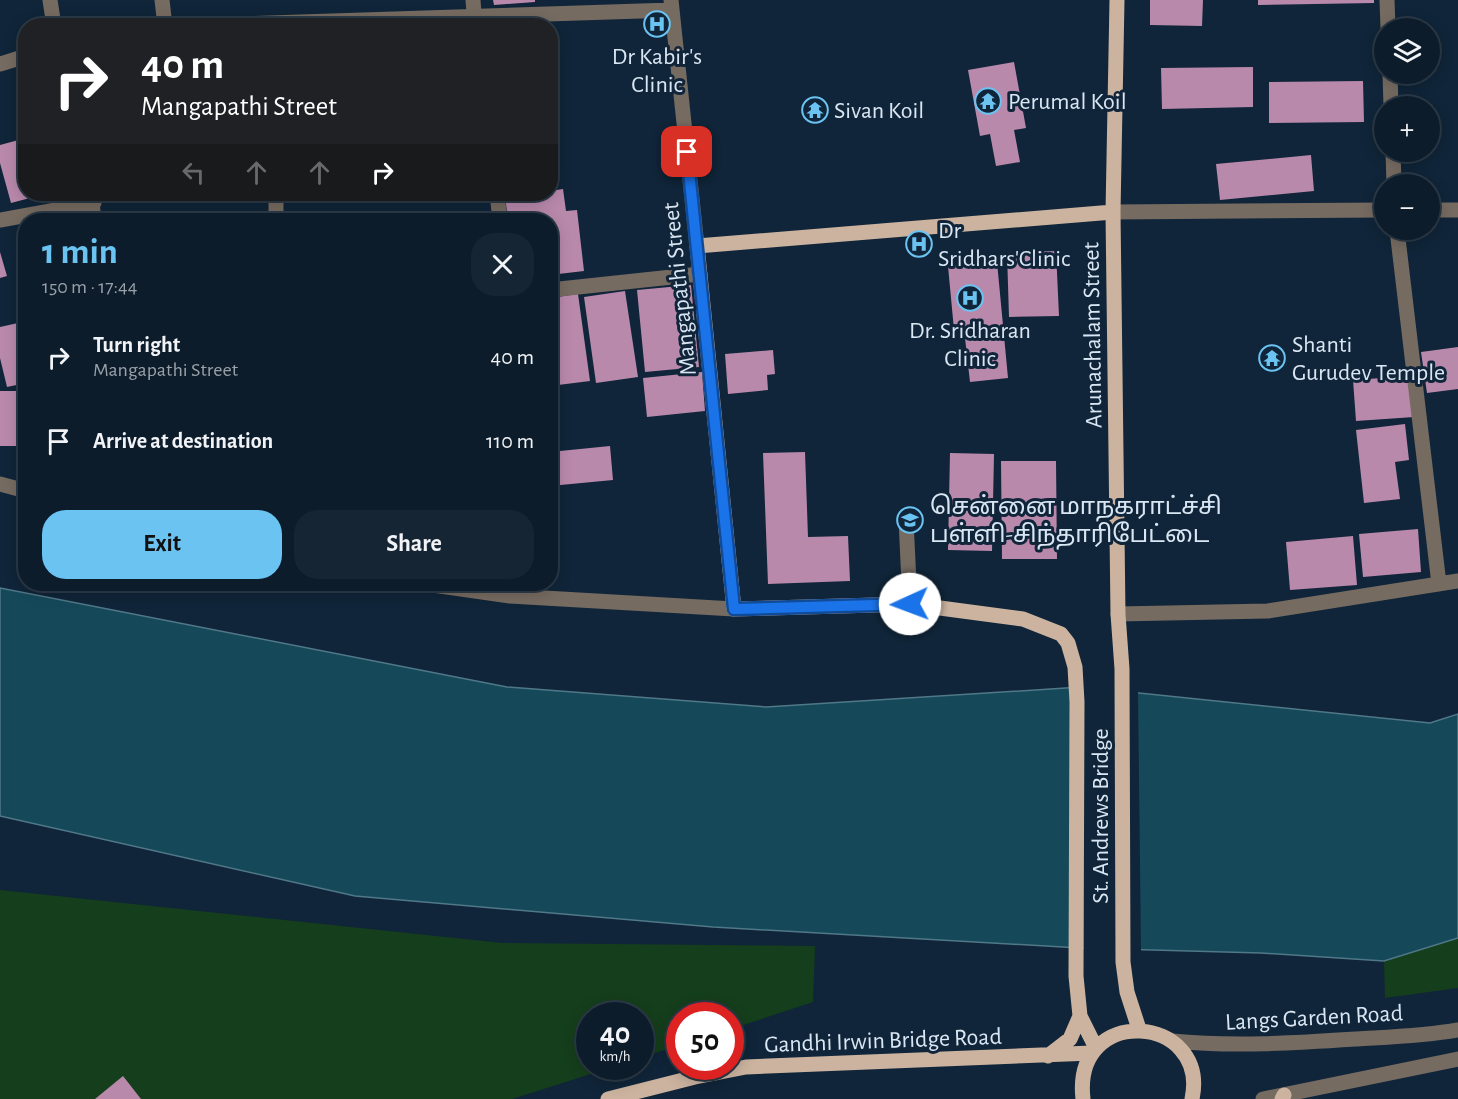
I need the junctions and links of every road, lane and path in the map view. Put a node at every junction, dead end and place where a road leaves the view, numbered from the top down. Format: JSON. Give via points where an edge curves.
{"nodes":[{"id":1,"x":50,"y":0,"type":"edge"},
{"id":2,"x":162,"y":0,"type":"edge"},
{"id":3,"x":1117,"y":0,"type":"edge"},
{"id":4,"x":1387,"y":0,"type":"edge"},
{"id":5,"x":672,"y":5,"type":"edge"},
{"id":6,"x":474,"y":13,"type":"edge"},
{"id":7,"x":53,"y":18,"type":"edge"},
{"id":8,"x":164,"y":18,"type":"edge"},
{"id":9,"x":384,"y":18,"type":"edge"},
{"id":10,"x":1388,"y":18,"type":"edge"},
{"id":11,"x":18,"y":58,"type":"edge"},
{"id":12,"x":0,"y":64,"type":"edge"},
{"id":13,"x":80,"y":201,"type":"edge"},
{"id":14,"x":1374,"y":210,"type":"edge"},
{"id":15,"x":1440,"y":210,"type":"edge"},
{"id":16,"x":1458,"y":210,"type":"edge"},
{"id":17,"x":1113,"y":212,"type":"junction"},
{"id":18,"x":30,"y":213,"type":"edge"},
{"id":19,"x":18,"y":216,"type":"edge"},
{"id":20,"x":0,"y":220,"type":"edge"},
{"id":21,"x":1398,"y":240,"type":"edge"},
{"id":22,"x":697,"y":246,"type":"junction"},
{"id":23,"x":700,"y":274,"type":"junction"},
{"id":24,"x":558,"y":289,"type":"edge"},
{"id":25,"x":0,"y":484,"type":"edge"},
{"id":26,"x":18,"y":489,"type":"edge"},
{"id":27,"x":906,"y":520,"type":"dead end"},
{"id":28,"x":1458,"y":581,"type":"edge"},
{"id":29,"x":1438,"y":584,"type":"junction"},
{"id":30,"x":522,"y":591,"type":"edge"},
{"id":31,"x":910,"y":604,"type":"junction"},
{"id":32,"x":734,"y":609,"type":"junction"},
{"id":33,"x":1118,"y":614,"type":"junction"},
{"id":34,"x":1122,"y":669,"type":"joint"},
{"id":35,"x":1080,"y":1016,"type":"junction"},
{"id":36,"x":1139,"y":1029,"type":"junction"},
{"id":37,"x":1458,"y":1030,"type":"edge"},
{"id":38,"x":1172,"y":1041,"type":"junction"},
{"id":39,"x":1094,"y":1051,"type":"junction"},
{"id":40,"x":1048,"y":1056,"type":"junction"},
{"id":41,"x":1458,"y":1059,"type":"edge"},
{"id":42,"x":1283,"y":1097,"type":"edge"},
{"id":43,"x":608,"y":1099,"type":"edge"},
{"id":44,"x":1083,"y":1099,"type":"edge"},
{"id":45,"x":1192,"y":1099,"type":"edge"},
{"id":46,"x":1263,"y":1099,"type":"edge"}],
"edges":[{"from":1,"to":7,"type":"street"},
{"from":2,"to":8,"type":"street"},
{"from":3,"to":17,"type":"main road","name":"Arunachalam Street"},
{"from":4,"to":10,"type":"street"},
{"from":5,"to":6,"type":"street"},
{"from":5,"to":22,"type":"street","name":"Mangapathi Street"},
{"from":6,"to":9,"type":"street"},
{"from":11,"to":12,"type":"street"},
{"from":13,"to":18,"type":"street"},
{"from":14,"to":17,"type":"street"},
{"from":15,"to":16,"type":"street"},
{"from":17,"to":22,"type":"main road"},
{"from":17,"to":33,"type":"main road","name":"Arunachalam Street"},
{"from":19,"to":20,"type":"street"},
{"from":21,"to":29,"type":"street"},
{"from":22,"to":23,"type":"main road","name":"Mangapathi Street"},
{"from":23,"to":24,"type":"street"},
{"from":23,"to":32,"type":"main road","name":"Mangapathi Street"},
{"from":25,"to":26,"type":"street"},
{"from":27,"to":31,"type":"street"},
{"from":28,"to":29,"type":"street"},
{"from":29,"to":33,"type":"street","via":[[1268,611]]},
{"from":30,"to":32,"type":"street"},
{"from":31,"to":32,"type":"main road"},
{"from":31,"to":35,"type":"main road","name":"St. Andrews Bridge","via":[[1023,619],[1061,634],[1068,643],[1077,702],[1076,976]]},
{"from":33,"to":34,"type":"main road","name":"Arunachalam Street"},
{"from":34,"to":36,"type":"main road","name":"St. Andrews Bridge","via":[[1123,962],[1127,992]]},
{"from":35,"to":39,"type":"main road"},
{"from":35,"to":40,"type":"main road","via":[[1070,1039]]},
{"from":36,"to":38,"type":"main road"},
{"from":36,"to":39,"type":"main road","via":[[1115,1034]]},
{"from":37,"to":38,"type":"street","name":"Langs Garden Road","via":[[1275,1044]]},
{"from":38,"to":45,"type":"main road","via":[[1185,1055],[1192,1071]]},
{"from":39,"to":40,"type":"main road","name":"Gandhi Irwin Bridge Road"},
{"from":39,"to":44,"type":"main road","via":[[1083,1075]]},
{"from":40,"to":43,"type":"main road","name":"Gandhi Irwin Bridge Road","via":[[746,1067]]},
{"from":41,"to":42,"type":"street"},
{"from":42,"to":46,"type":"street"}]}
